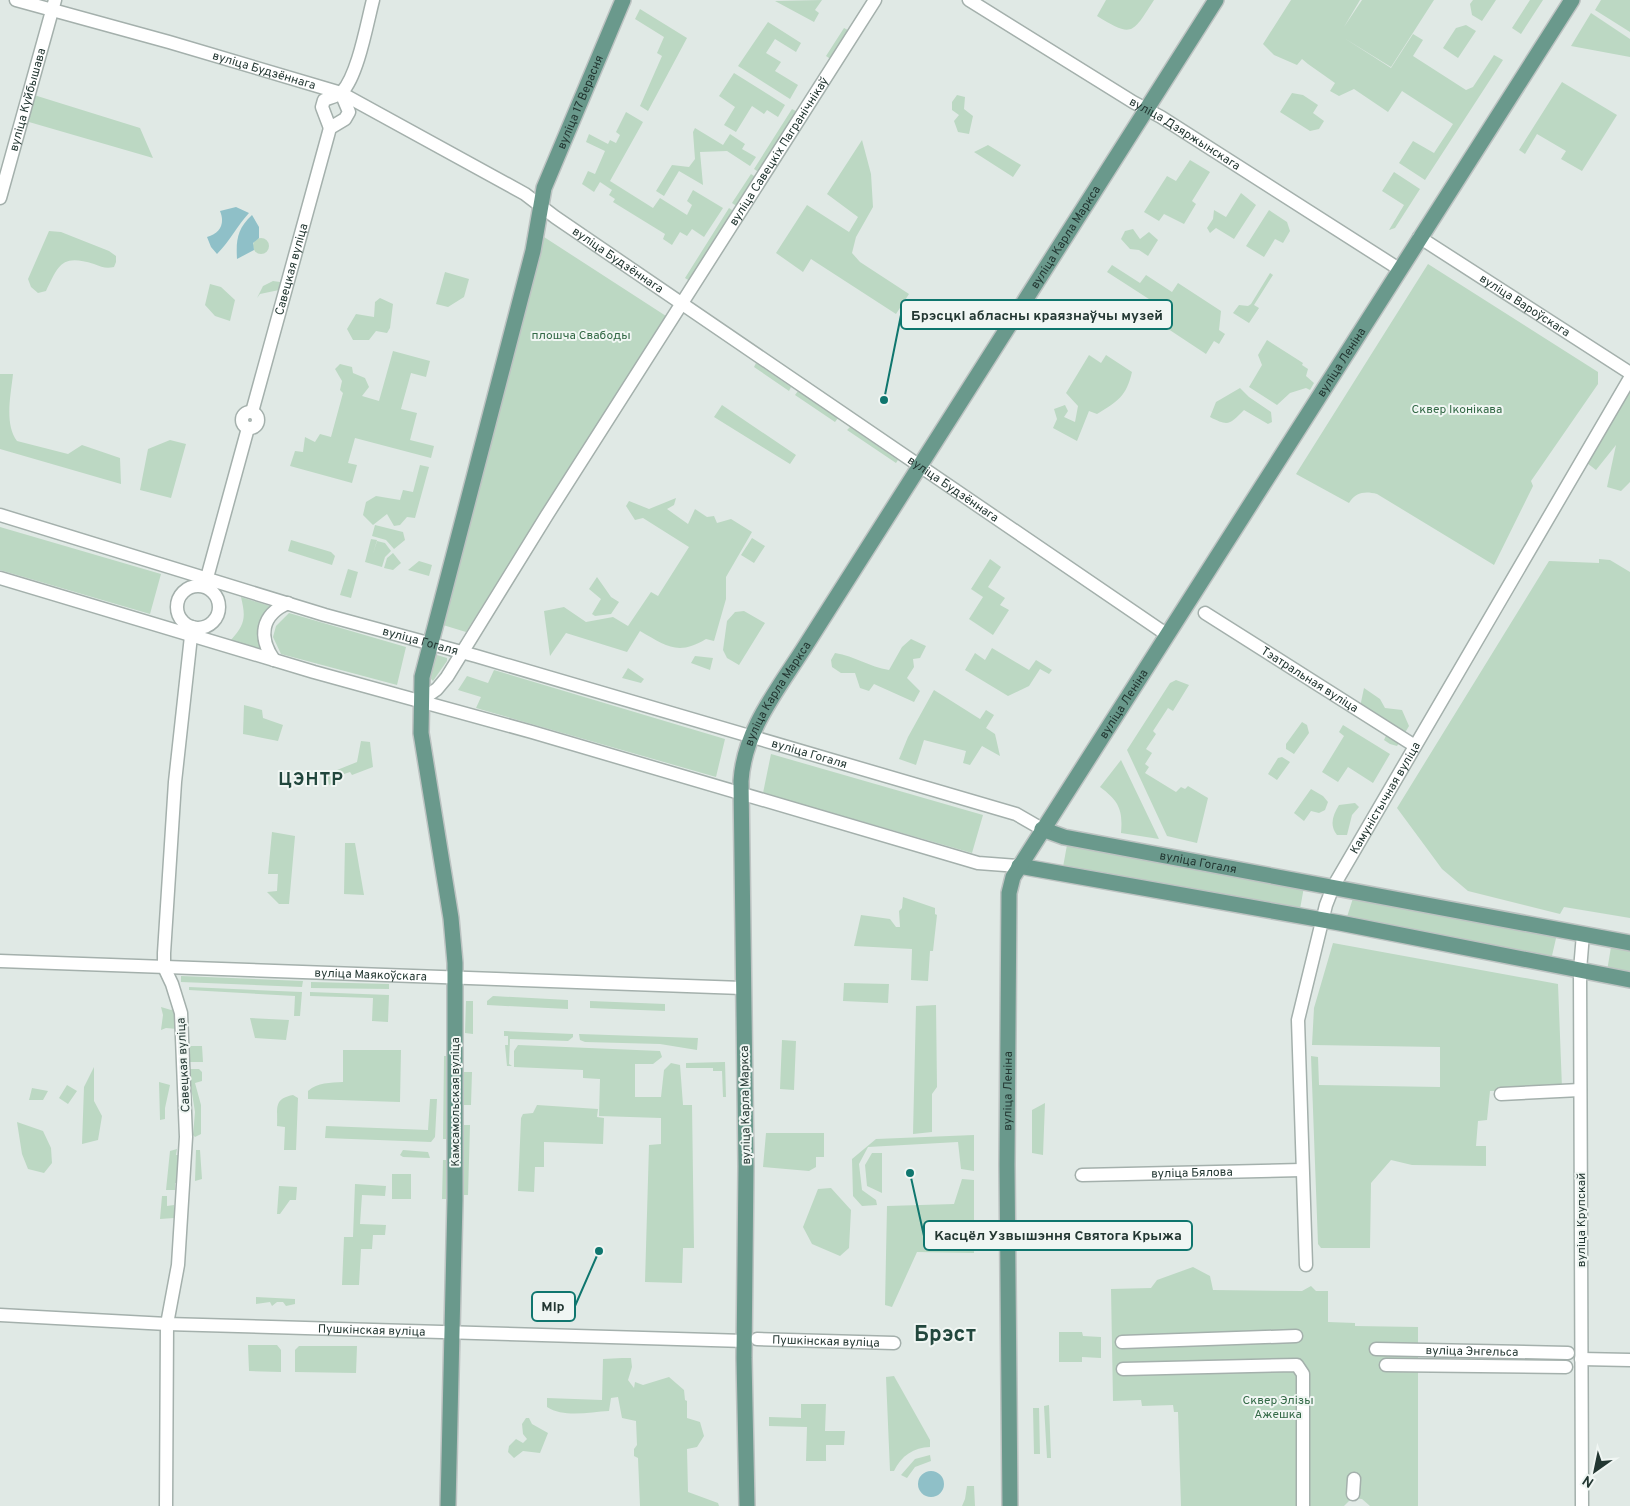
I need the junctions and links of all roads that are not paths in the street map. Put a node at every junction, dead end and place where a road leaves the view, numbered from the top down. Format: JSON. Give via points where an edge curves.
{"nodes":[{"id":1,"x":16,"y":0,"type":"edge"},
{"id":2,"x":374,"y":0,"type":"edge"},
{"id":3,"x":623,"y":0,"type":"edge"},
{"id":4,"x":875,"y":0,"type":"edge"},
{"id":5,"x":969,"y":0,"type":"edge"},
{"id":6,"x":1216,"y":0,"type":"edge"},
{"id":7,"x":1572,"y":0,"type":"edge"},
{"id":8,"x":54,"y":5,"type":"edge"},
{"id":9,"x":341,"y":93,"type":"junction"},
{"id":10,"x":1146,"y":108,"type":"junction"},
{"id":11,"x":330,"y":128,"type":"junction"},
{"id":12,"x":0,"y":198,"type":"edge"},
{"id":13,"x":542,"y":207,"type":"junction"},
{"id":14,"x":1419,"y":238,"type":"junction"},
{"id":15,"x":1399,"y":269,"type":"junction"},
{"id":16,"x":682,"y":303,"type":"junction"},
{"id":17,"x":1630,"y":373,"type":"edge"},
{"id":18,"x":1630,"y":378,"type":"edge"},
{"id":19,"x":919,"y":466,"type":"junction"},
{"id":20,"x":0,"y":515,"type":"edge"},
{"id":21,"x":0,"y":578,"type":"edge"},
{"id":22,"x":205,"y":582,"type":"junction"},
{"id":23,"x":288,"y":603,"type":"junction"},
{"id":24,"x":1205,"y":613,"type":"dead end"},
{"id":25,"x":191,"y":631,"type":"junction"},
{"id":26,"x":1166,"y":634,"type":"junction"},
{"id":27,"x":429,"y":644,"type":"junction"},
{"id":28,"x":461,"y":652,"type":"junction"},
{"id":29,"x":274,"y":660,"type":"junction"},
{"id":30,"x":420,"y":701,"type":"junction"},
{"id":31,"x":750,"y":737,"type":"junction"},
{"id":32,"x":1416,"y":746,"type":"junction"},
{"id":33,"x":741,"y":794,"type":"junction"},
{"id":34,"x":1042,"y":829,"type":"junction"},
{"id":35,"x":1019,"y":866,"type":"junction"},
{"id":36,"x":1333,"y":887,"type":"junction"},
{"id":37,"x":1322,"y":920,"type":"junction"},
{"id":38,"x":1583,"y":934,"type":"junction"},
{"id":39,"x":1630,"y":943,"type":"edge"},
{"id":40,"x":0,"y":962,"type":"edge"},
{"id":41,"x":164,"y":968,"type":"junction"},
{"id":42,"x":1580,"y":970,"type":"junction"},
{"id":43,"x":456,"y":978,"type":"junction"},
{"id":44,"x":1630,"y":980,"type":"edge"},
{"id":45,"x":742,"y":988,"type":"junction"},
{"id":46,"x":1580,"y":1090,"type":"junction"},
{"id":47,"x":1501,"y":1094,"type":"dead end"},
{"id":48,"x":1302,"y":1170,"type":"junction"},
{"id":49,"x":1082,"y":1175,"type":"dead end"},
{"id":50,"x":1306,"y":1265,"type":"dead end"},
{"id":51,"x":0,"y":1315,"type":"edge"},
{"id":52,"x":167,"y":1324,"type":"junction"},
{"id":53,"x":451,"y":1332,"type":"junction"},
{"id":54,"x":1296,"y":1336,"type":"dead end"},
{"id":55,"x":751,"y":1340,"type":"junction"},
{"id":56,"x":1122,"y":1342,"type":"dead end"},
{"id":57,"x":894,"y":1343,"type":"dead end"},
{"id":58,"x":1376,"y":1349,"type":"dead end"},
{"id":59,"x":1568,"y":1353,"type":"dead end"},
{"id":60,"x":1581,"y":1358,"type":"junction"},
{"id":61,"x":1630,"y":1360,"type":"edge"},
{"id":62,"x":1386,"y":1365,"type":"dead end"},
{"id":63,"x":1566,"y":1367,"type":"dead end"},
{"id":64,"x":1123,"y":1369,"type":"dead end"},
{"id":65,"x":1354,"y":1479,"type":"dead end"},
{"id":66,"x":1353,"y":1494,"type":"dead end"},
{"id":67,"x":166,"y":1506,"type":"edge"},
{"id":68,"x":448,"y":1506,"type":"edge"},
{"id":69,"x":747,"y":1506,"type":"edge"},
{"id":70,"x":1010,"y":1506,"type":"edge"},
{"id":71,"x":1303,"y":1506,"type":"edge"},
{"id":72,"x":1582,"y":1506,"type":"edge"}],
"edges":[{"from":1,"to":8,"type":"street","name":"вуліца Будзённага"},
{"from":2,"to":9,"type":"street","via":[[357,62]]},
{"from":3,"to":13,"type":"main road","name":"вуліца 17 Верасня","via":[[544,188]]},
{"from":4,"to":16,"type":"street","name":"вуліца Савецкіх Пагранічнікаў"},
{"from":5,"to":10,"type":"street","name":"вуліца Дзяржынскага"},
{"from":6,"to":10,"type":"main road","name":"вуліца Карла Маркса"},
{"from":7,"to":14,"type":"main road","name":"вуліца Леніна"},
{"from":8,"to":9,"type":"street","name":"вуліца Будзённага"},
{"from":8,"to":12,"type":"street","name":"вуліца Куйбышава"},
{"from":9,"to":11,"type":"street","via":[[349,112],[345,119]]},
{"from":9,"to":11,"type":"street","via":[[324,100],[322,107]]},
{"from":9,"to":13,"type":"street","name":"вуліца Будзённага","via":[[525,194]]},
{"from":10,"to":15,"type":"street","name":"вуліца Дзяржынскага"},
{"from":10,"to":19,"type":"main road","name":"вуліца Карла Маркса"},
{"from":11,"to":22,"type":"street","name":"Савецкая вуліца","via":[[252,412],[245,413],[242,418],[242,423],[248,428]]},
{"from":13,"to":16,"type":"street","name":"вуліца Будзённага"},
{"from":13,"to":27,"type":"main road","via":[[531,260]]},
{"from":14,"to":15,"type":"main road","name":"вуліца Леніна"},
{"from":14,"to":17,"type":"street","name":"вуліца Вароўскага"},
{"from":15,"to":26,"type":"main road","name":"вуліца Леніна"},
{"from":16,"to":19,"type":"street","name":"вуліца Будзённага"},
{"from":16,"to":28,"type":"street"},
{"from":18,"to":32,"type":"street","name":"Камуністычная вуліца"},
{"from":19,"to":26,"type":"street","name":"вуліца Будзённага"},
{"from":19,"to":31,"type":"main road","name":"вуліца Карла Маркса"},
{"from":20,"to":22,"type":"street","name":"вуліца Гогаля"},
{"from":21,"to":25,"type":"street"},
{"from":22,"to":23,"type":"street","name":"вуліца Гогаля"},
{"from":22,"to":25,"type":"street","via":[[218,599],[218,612],[211,623]]},
{"from":22,"to":25,"type":"street","via":[[186,589],[177,603],[181,620]]},
{"from":23,"to":27,"type":"street","name":"вуліца Гогаля"},
{"from":23,"to":29,"type":"street","via":[[278,608],[265,627],[263,638]]},
{"from":24,"to":32,"type":"street","name":"Тэатральная вуліца"},
{"from":25,"to":29,"type":"street"},
{"from":25,"to":41,"type":"street","name":"Савецкая вуліца","via":[[174,782]]},
{"from":26,"to":34,"type":"main road","name":"вуліца Леніна"},
{"from":27,"to":28,"type":"street","name":"вуліца Гогаля"},
{"from":27,"to":30,"type":"main road"},
{"from":28,"to":30,"type":"street","via":[[442,684]]},
{"from":28,"to":31,"type":"street","name":"вуліца Гогаля"},
{"from":29,"to":30,"type":"street"},
{"from":30,"to":33,"type":"street"},
{"from":30,"to":43,"type":"main road","name":"Камсамольская вуліца","via":[[420,733],[451,918]]},
{"from":31,"to":33,"type":"main road","name":"вуліца Карла Маркса","via":[[742,764]]},
{"from":31,"to":34,"type":"street","name":"вуліца Гогаля","via":[[1016,814]]},
{"from":32,"to":36,"type":"street","name":"Камуністычная вуліца"},
{"from":33,"to":35,"type":"street","via":[[978,863]]},
{"from":33,"to":45,"type":"main road","name":"вуліца Карла Маркса"},
{"from":34,"to":35,"type":"main road","name":"вуліца Леніна"},
{"from":34,"to":36,"type":"main road","name":"вуліца Гогаля","via":[[1064,838]]},
{"from":35,"to":37,"type":"main road"},
{"from":35,"to":70,"type":"main road","name":"вуліца Леніна","via":[[1009,893],[1007,1319]]},
{"from":36,"to":37,"type":"street","name":"Камуністычная вуліца"},
{"from":36,"to":38,"type":"main road","name":"вуліца Гогаля"},
{"from":37,"to":42,"type":"main road"},
{"from":37,"to":48,"type":"street","name":"Камуністычная вуліца","via":[[1298,1020]]},
{"from":38,"to":39,"type":"main road","name":"вуліца Гогаля"},
{"from":38,"to":42,"type":"street","name":"вуліца Крупскай"},
{"from":40,"to":41,"type":"street","name":"вуліца Маякоўскага"},
{"from":41,"to":43,"type":"street","name":"вуліца Маякоўскага"},
{"from":41,"to":52,"type":"street","name":"Савецкая вуліца","via":[[181,1013],[186,1137],[179,1256]]},
{"from":42,"to":44,"type":"main road"},
{"from":42,"to":46,"type":"street","name":"вуліца Крупскай"},
{"from":43,"to":45,"type":"street","name":"вуліца Маякоўскага"},
{"from":43,"to":53,"type":"main road","name":"Камсамольская вуліца"},
{"from":45,"to":55,"type":"main road","name":"вуліца Карла Маркса"},
{"from":46,"to":47,"type":"street"},
{"from":46,"to":60,"type":"street","name":"вуліца Крупскай"},
{"from":48,"to":49,"type":"street","name":"вуліца Бялова"},
{"from":48,"to":50,"type":"street","name":"Камуністычная вуліца"},
{"from":51,"to":52,"type":"street","name":"Пушкінская вуліца"},
{"from":52,"to":53,"type":"street","name":"Пушкінская вуліца"},
{"from":52,"to":67,"type":"street","name":"Савецкая вуліца"},
{"from":53,"to":55,"type":"street","name":"Пушкінская вуліца"},
{"from":53,"to":68,"type":"main road","name":"Камсамольская вуліца"},
{"from":54,"to":56,"type":"street"},
{"from":55,"to":57,"type":"street","name":"Пушкінская вуліца"},
{"from":55,"to":69,"type":"main road","name":"вуліца Карла Маркса"},
{"from":58,"to":59,"type":"street","name":"вуліца Энгельса"},
{"from":60,"to":61,"type":"street"},
{"from":60,"to":72,"type":"street","name":"вуліца Крупскай"},
{"from":62,"to":63,"type":"street","name":"вуліца Энгельса"},
{"from":64,"to":71,"type":"street","via":[[1297,1365],[1302,1374]]},
{"from":65,"to":66,"type":"street"}]}
